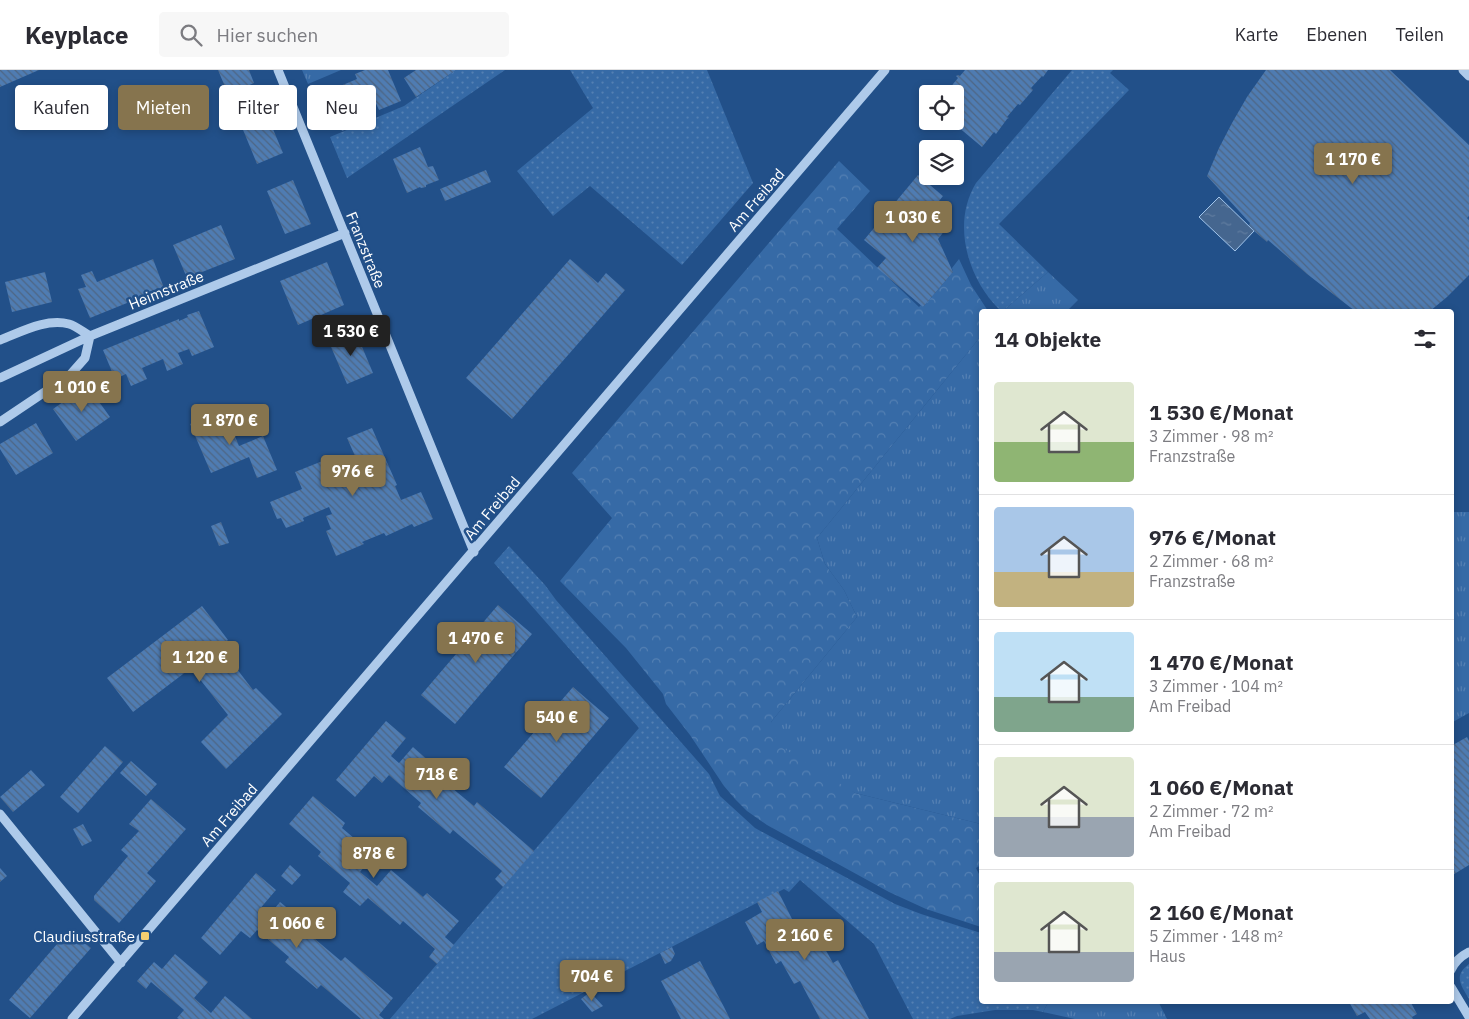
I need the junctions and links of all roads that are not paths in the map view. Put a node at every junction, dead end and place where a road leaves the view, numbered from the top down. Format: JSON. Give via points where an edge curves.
{"nodes":[{"id":1,"x":278,"y":70,"type":"edge"},
{"id":2,"x":885,"y":70,"type":"edge"},
{"id":3,"x":1462,"y":70,"type":"edge"},
{"id":4,"x":1469,"y":76,"type":"edge"},
{"id":5,"x":344,"y":233,"type":"junction"},
{"id":6,"x":90,"y":336,"type":"junction"},
{"id":7,"x":0,"y":340,"type":"edge"},
{"id":8,"x":0,"y":378,"type":"edge"},
{"id":9,"x":0,"y":422,"type":"edge"},
{"id":10,"x":474,"y":552,"type":"junction"},
{"id":11,"x":0,"y":814,"type":"edge"},
{"id":12,"x":1469,"y":952,"type":"edge"},
{"id":13,"x":121,"y":963,"type":"junction"},
{"id":14,"x":1454,"y":965,"type":"edge"},
{"id":15,"x":1454,"y":992,"type":"edge"},
{"id":16,"x":1469,"y":1017,"type":"edge"},
{"id":17,"x":72,"y":1019,"type":"edge"}],
"edges":[{"from":1,"to":5,"type":"street","name":"Franzstraße"},
{"from":2,"to":10,"type":"street","name":"Am Freibad"},
{"from":3,"to":4,"type":"street"},
{"from":5,"to":6,"type":"street","name":"Heimstraße"},
{"from":5,"to":10,"type":"street","name":"Franzstraße"},
{"from":6,"to":7,"type":"street","via":[[70,324],[54,323]]},
{"from":6,"to":8,"type":"street","name":"Heimstraße"},
{"from":6,"to":9,"type":"street","via":[[85,358],[70,375]]},
{"from":10,"to":13,"type":"street","name":"Am Freibad"},
{"from":11,"to":13,"type":"street"},
{"from":12,"to":14,"type":"street"},
{"from":13,"to":17,"type":"street","name":"Am Freibad"},
{"from":15,"to":16,"type":"street"}]}
